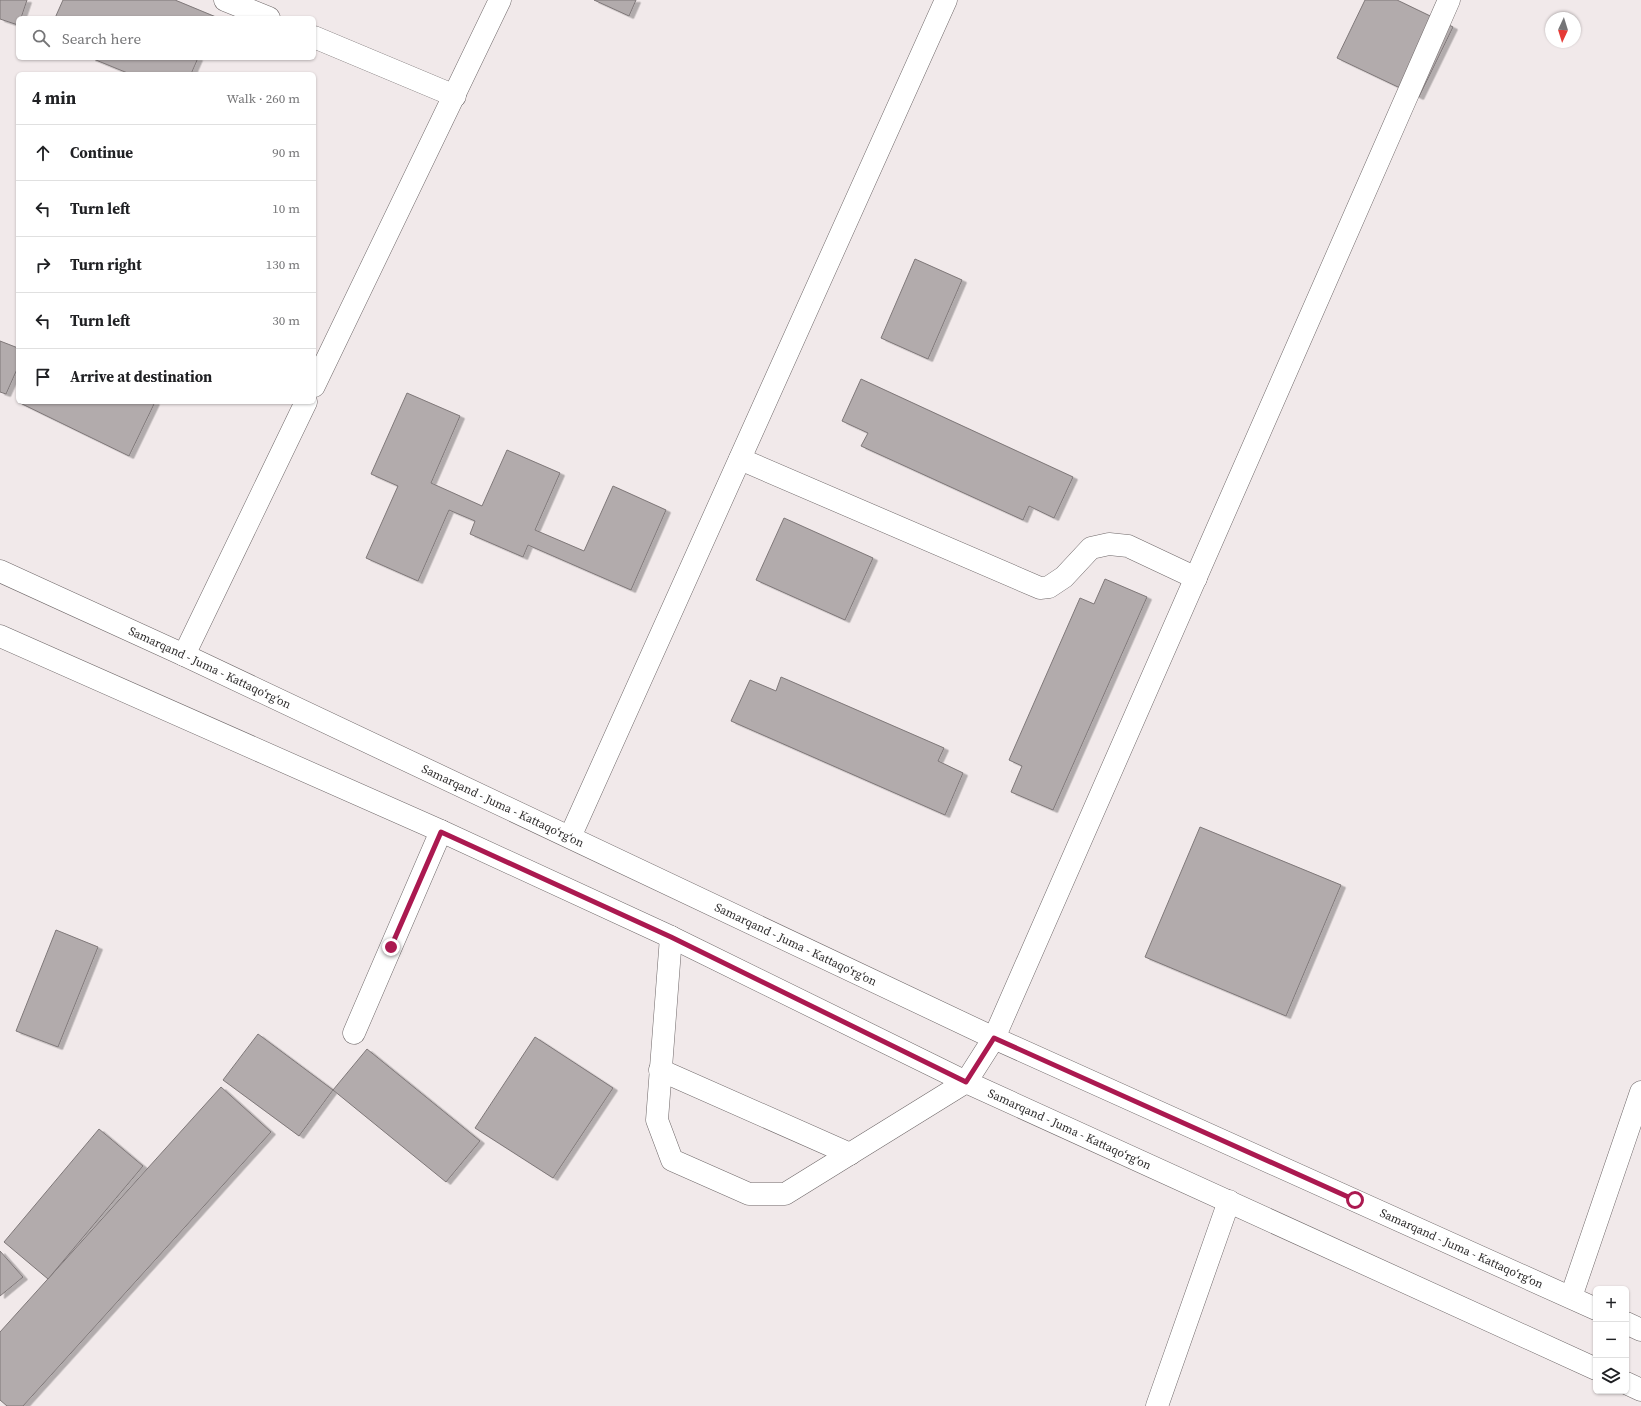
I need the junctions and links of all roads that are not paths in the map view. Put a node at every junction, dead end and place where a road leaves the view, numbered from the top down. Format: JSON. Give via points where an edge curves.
{"nodes":[{"id":1,"x":225,"y":0,"type":"edge"},
{"id":2,"x":500,"y":0,"type":"edge"},
{"id":3,"x":946,"y":0,"type":"edge"},
{"id":4,"x":1449,"y":0,"type":"edge"},
{"id":5,"x":263,"y":16,"type":"edge"},
{"id":6,"x":316,"y":38,"type":"edge"},
{"id":7,"x":455,"y":96,"type":"junction"},
{"id":8,"x":316,"y":382,"type":"edge"},
{"id":9,"x":305,"y":404,"type":"edge"},
{"id":10,"x":740,"y":459,"type":"junction"},
{"id":11,"x":0,"y":571,"type":"edge"},
{"id":12,"x":1196,"y":578,"type":"junction"},
{"id":13,"x":0,"y":636,"type":"edge"},
{"id":14,"x":184,"y":655,"type":"junction"},
{"id":15,"x":441,"y":832,"type":"junction"},
{"id":16,"x":570,"y":838,"type":"junction"},
{"id":17,"x":671,"y":937,"type":"junction"},
{"id":18,"x":354,"y":1033,"type":"dead end"},
{"id":19,"x":994,"y":1038,"type":"junction"},
{"id":20,"x":660,"y":1070,"type":"junction"},
{"id":21,"x":966,"y":1082,"type":"junction"},
{"id":22,"x":1641,"y":1092,"type":"edge"},
{"id":23,"x":850,"y":1154,"type":"junction"},
{"id":24,"x":1229,"y":1201,"type":"junction"},
{"id":25,"x":1571,"y":1297,"type":"junction"},
{"id":26,"x":1593,"y":1308,"type":"edge"},
{"id":27,"x":1629,"y":1324,"type":"edge"},
{"id":28,"x":1641,"y":1330,"type":"edge"},
{"id":29,"x":1593,"y":1368,"type":"edge"},
{"id":30,"x":1629,"y":1384,"type":"edge"},
{"id":31,"x":1641,"y":1390,"type":"edge"},
{"id":32,"x":1157,"y":1406,"type":"edge"}],
"edges":[{"from":1,"to":5,"type":"street"},
{"from":2,"to":7,"type":"street"},
{"from":3,"to":10,"type":"street"},
{"from":4,"to":12,"type":"street"},
{"from":6,"to":7,"type":"street"},
{"from":7,"to":8,"type":"street"},
{"from":9,"to":14,"type":"street"},
{"from":10,"to":12,"type":"street","via":[[1040,588],[1049,588],[1064,577],[1091,548],[1110,544],[1128,546]]},
{"from":10,"to":16,"type":"street"},
{"from":11,"to":14,"type":"street","name":"Samarqand - Juma - Kattaqo‘rg‘on"},
{"from":12,"to":19,"type":"street"},
{"from":13,"to":15,"type":"street","name":"Samarqand - Juma - Kattaqo‘rg‘on"},
{"from":14,"to":16,"type":"street","name":"Samarqand - Juma - Kattaqo‘rg‘on"},
{"from":15,"to":17,"type":"street","name":"Samarqand - Juma - Kattaqo‘rg‘on"},
{"from":15,"to":18,"type":"street"},
{"from":16,"to":19,"type":"street","name":"Samarqand - Juma - Kattaqo‘rg‘on"},
{"from":17,"to":20,"type":"street"},
{"from":17,"to":21,"type":"street","name":"Samarqand - Juma - Kattaqo‘rg‘on"},
{"from":19,"to":21,"type":"street"},
{"from":19,"to":25,"type":"street","name":"Samarqand - Juma - Kattaqo‘rg‘on"},
{"from":20,"to":23,"type":"street"},
{"from":20,"to":23,"type":"street","via":[[657,1120],[672,1160],[749,1194],[785,1194]]},
{"from":21,"to":23,"type":"street"},
{"from":21,"to":24,"type":"street","name":"Samarqand - Juma - Kattaqo‘rg‘on"},
{"from":22,"to":25,"type":"street"},
{"from":24,"to":29,"type":"street","name":"Samarqand - Juma - Kattaqo‘rg‘on"},
{"from":24,"to":32,"type":"street"},
{"from":25,"to":26,"type":"street","name":"Samarqand - Juma - Kattaqo‘rg‘on"},
{"from":27,"to":28,"type":"street"},
{"from":30,"to":31,"type":"street"}]}
